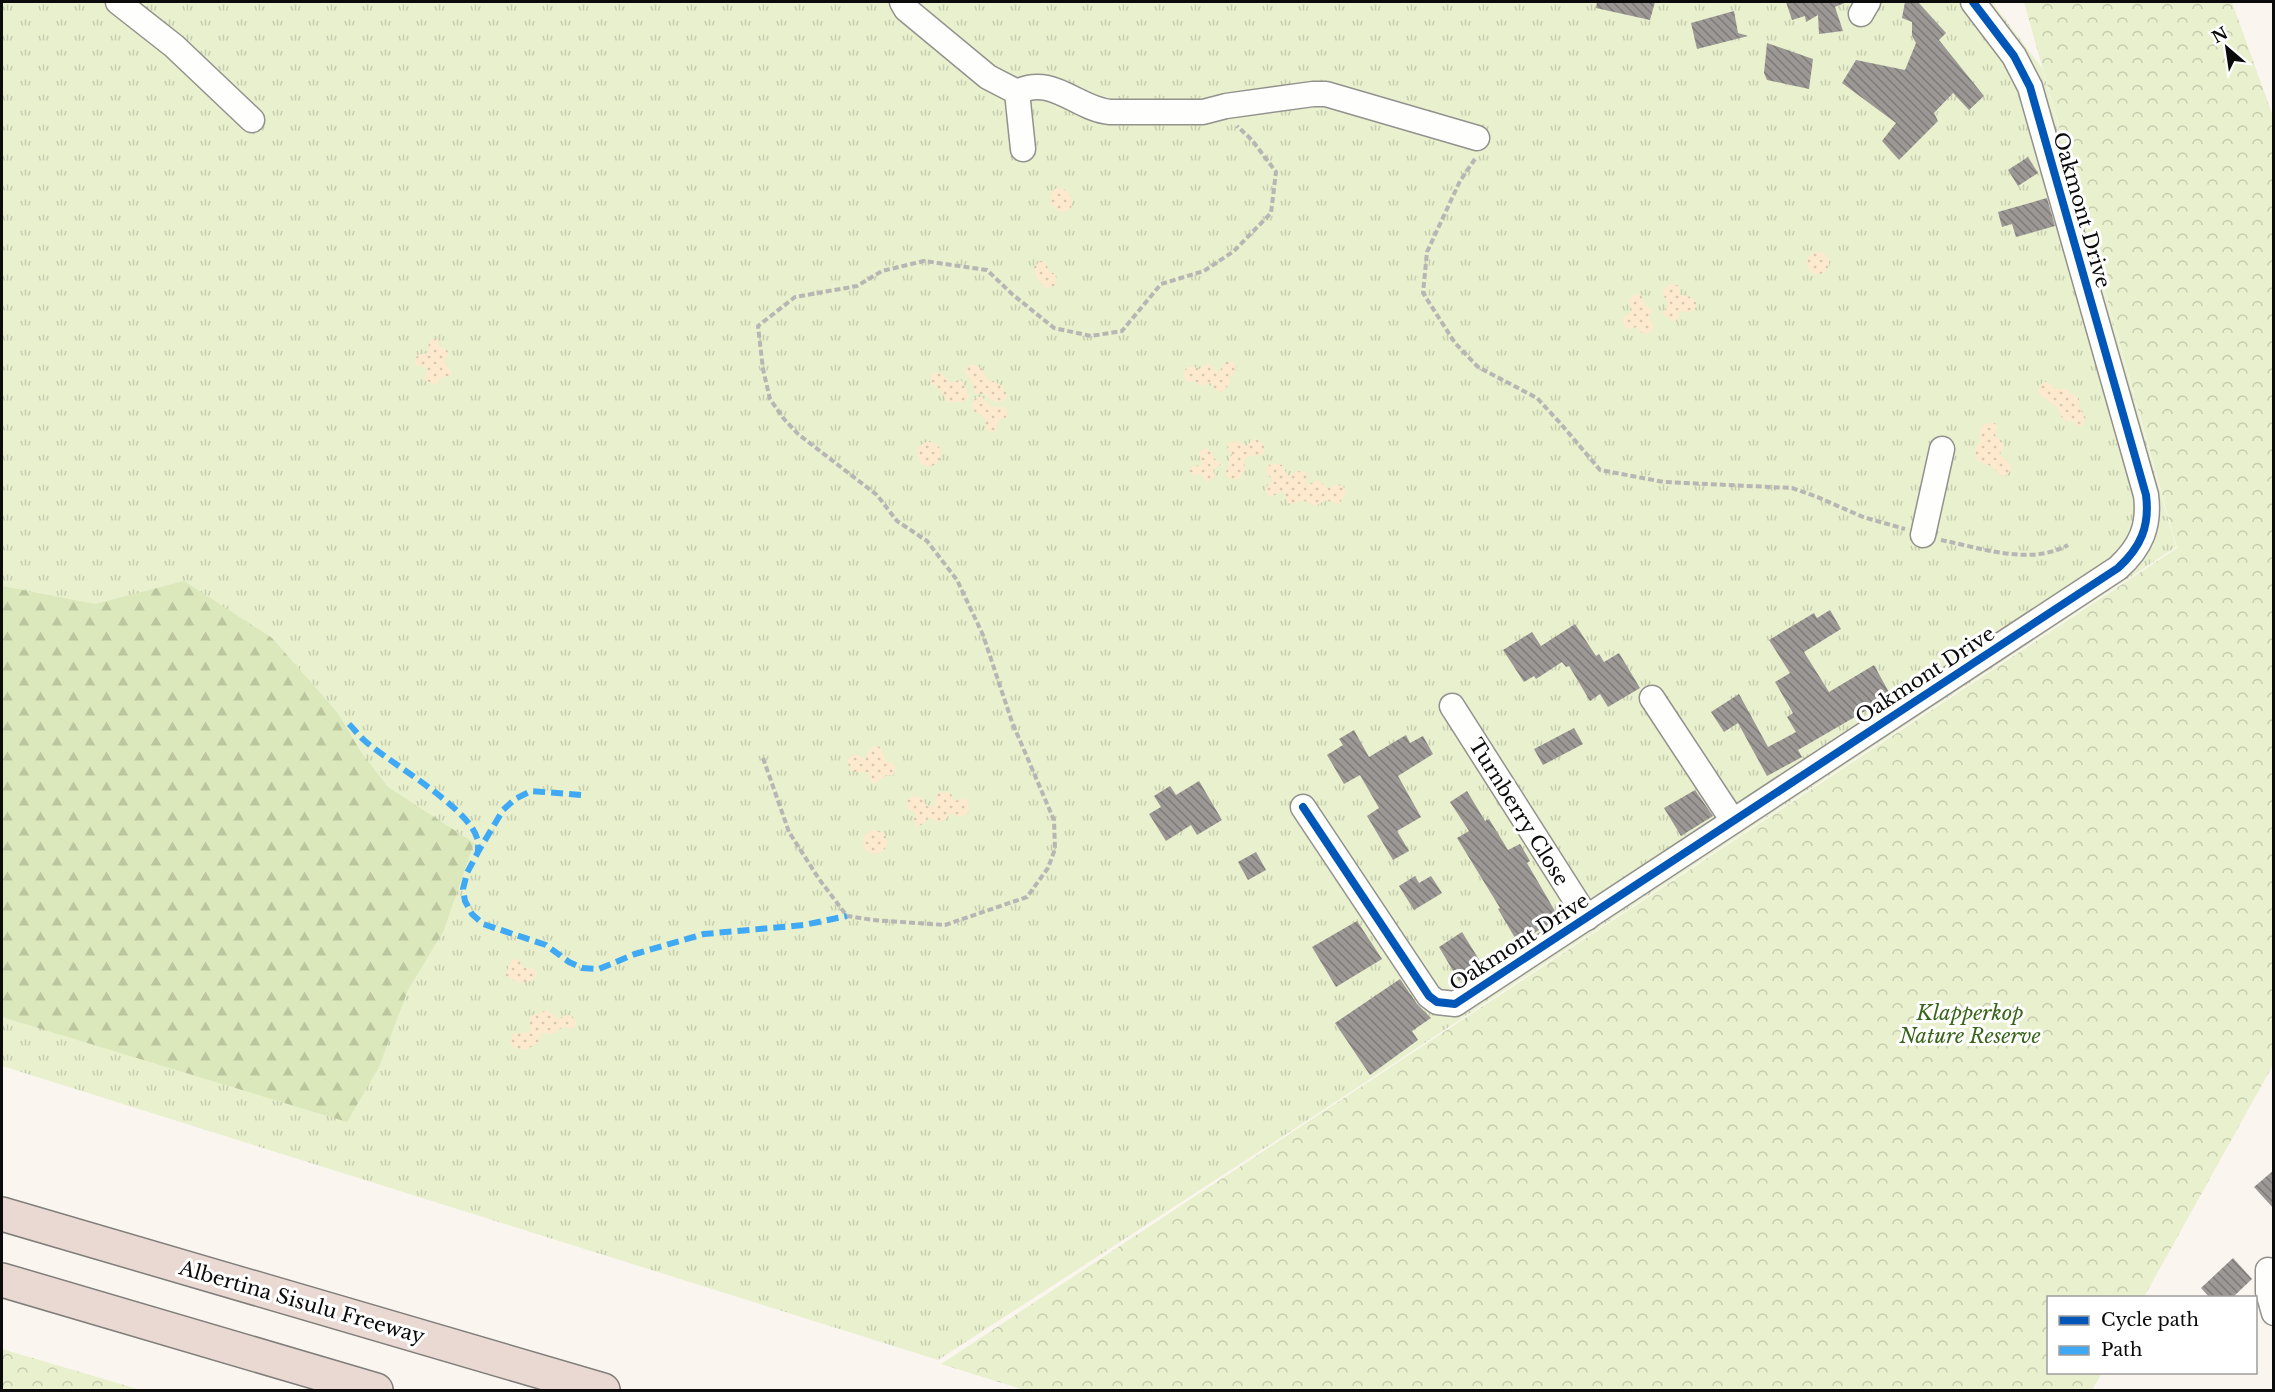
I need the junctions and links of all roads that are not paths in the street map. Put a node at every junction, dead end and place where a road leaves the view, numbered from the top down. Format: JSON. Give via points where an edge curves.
{"nodes":[{"id":1,"x":118,"y":2,"type":"edge"},
{"id":2,"x":902,"y":2,"type":"edge"},
{"id":3,"x":1973,"y":2,"type":"edge"},
{"id":4,"x":1017,"y":92,"type":"junction"},
{"id":5,"x":252,"y":120,"type":"dead end"},
{"id":6,"x":1477,"y":138,"type":"road end"},
{"id":7,"x":1023,"y":149,"type":"dead end"},
{"id":8,"x":1942,"y":449,"type":"dead end"},
{"id":9,"x":1923,"y":535,"type":"road end"},
{"id":10,"x":1652,"y":698,"type":"dead end"},
{"id":11,"x":1452,"y":706,"type":"dead end"},
{"id":12,"x":1303,"y":807,"type":"dead end"},
{"id":13,"x":1733,"y":821,"type":"junction"},
{"id":14,"x":1587,"y":918,"type":"junction"},
{"id":15,"x":2,"y":1214,"type":"edge"},
{"id":16,"x":2268,"y":1270,"type":"dead end"},
{"id":17,"x":2,"y":1280,"type":"edge"},
{"id":18,"x":2274,"y":1313,"type":"edge"},
{"id":19,"x":376,"y":1390,"type":"edge"},
{"id":20,"x":603,"y":1390,"type":"edge"}],
"edges":[{"from":1,"to":5,"type":"street","via":[[174,46]]},
{"from":2,"to":4,"type":"street","via":[[956,52],[988,77]]},
{"from":3,"to":13,"type":"street","name":"Oakmont Drive","via":[[2014,56],[2031,87],[2146,495],[2148,514],[2143,537],[2118,568]]},
{"from":4,"to":6,"type":"street","via":[[1052,87],[1097,111],[1203,112],[1326,94]]},
{"from":4,"to":7,"type":"street"},
{"from":8,"to":9,"type":"street"},
{"from":10,"to":13,"type":"street"},
{"from":11,"to":14,"type":"street","name":"Turnberry Close"},
{"from":12,"to":14,"type":"street","name":"Oakmont Drive","via":[[1425,991],[1437,1002],[1450,1005],[1462,1001]]},
{"from":13,"to":14,"type":"street","name":"Oakmont Drive"},
{"from":15,"to":20,"type":"highway","name":"Albertina Sisulu Freeway"},
{"from":16,"to":18,"type":"street","via":[[2268,1292]]},
{"from":17,"to":19,"type":"highway"}]}
